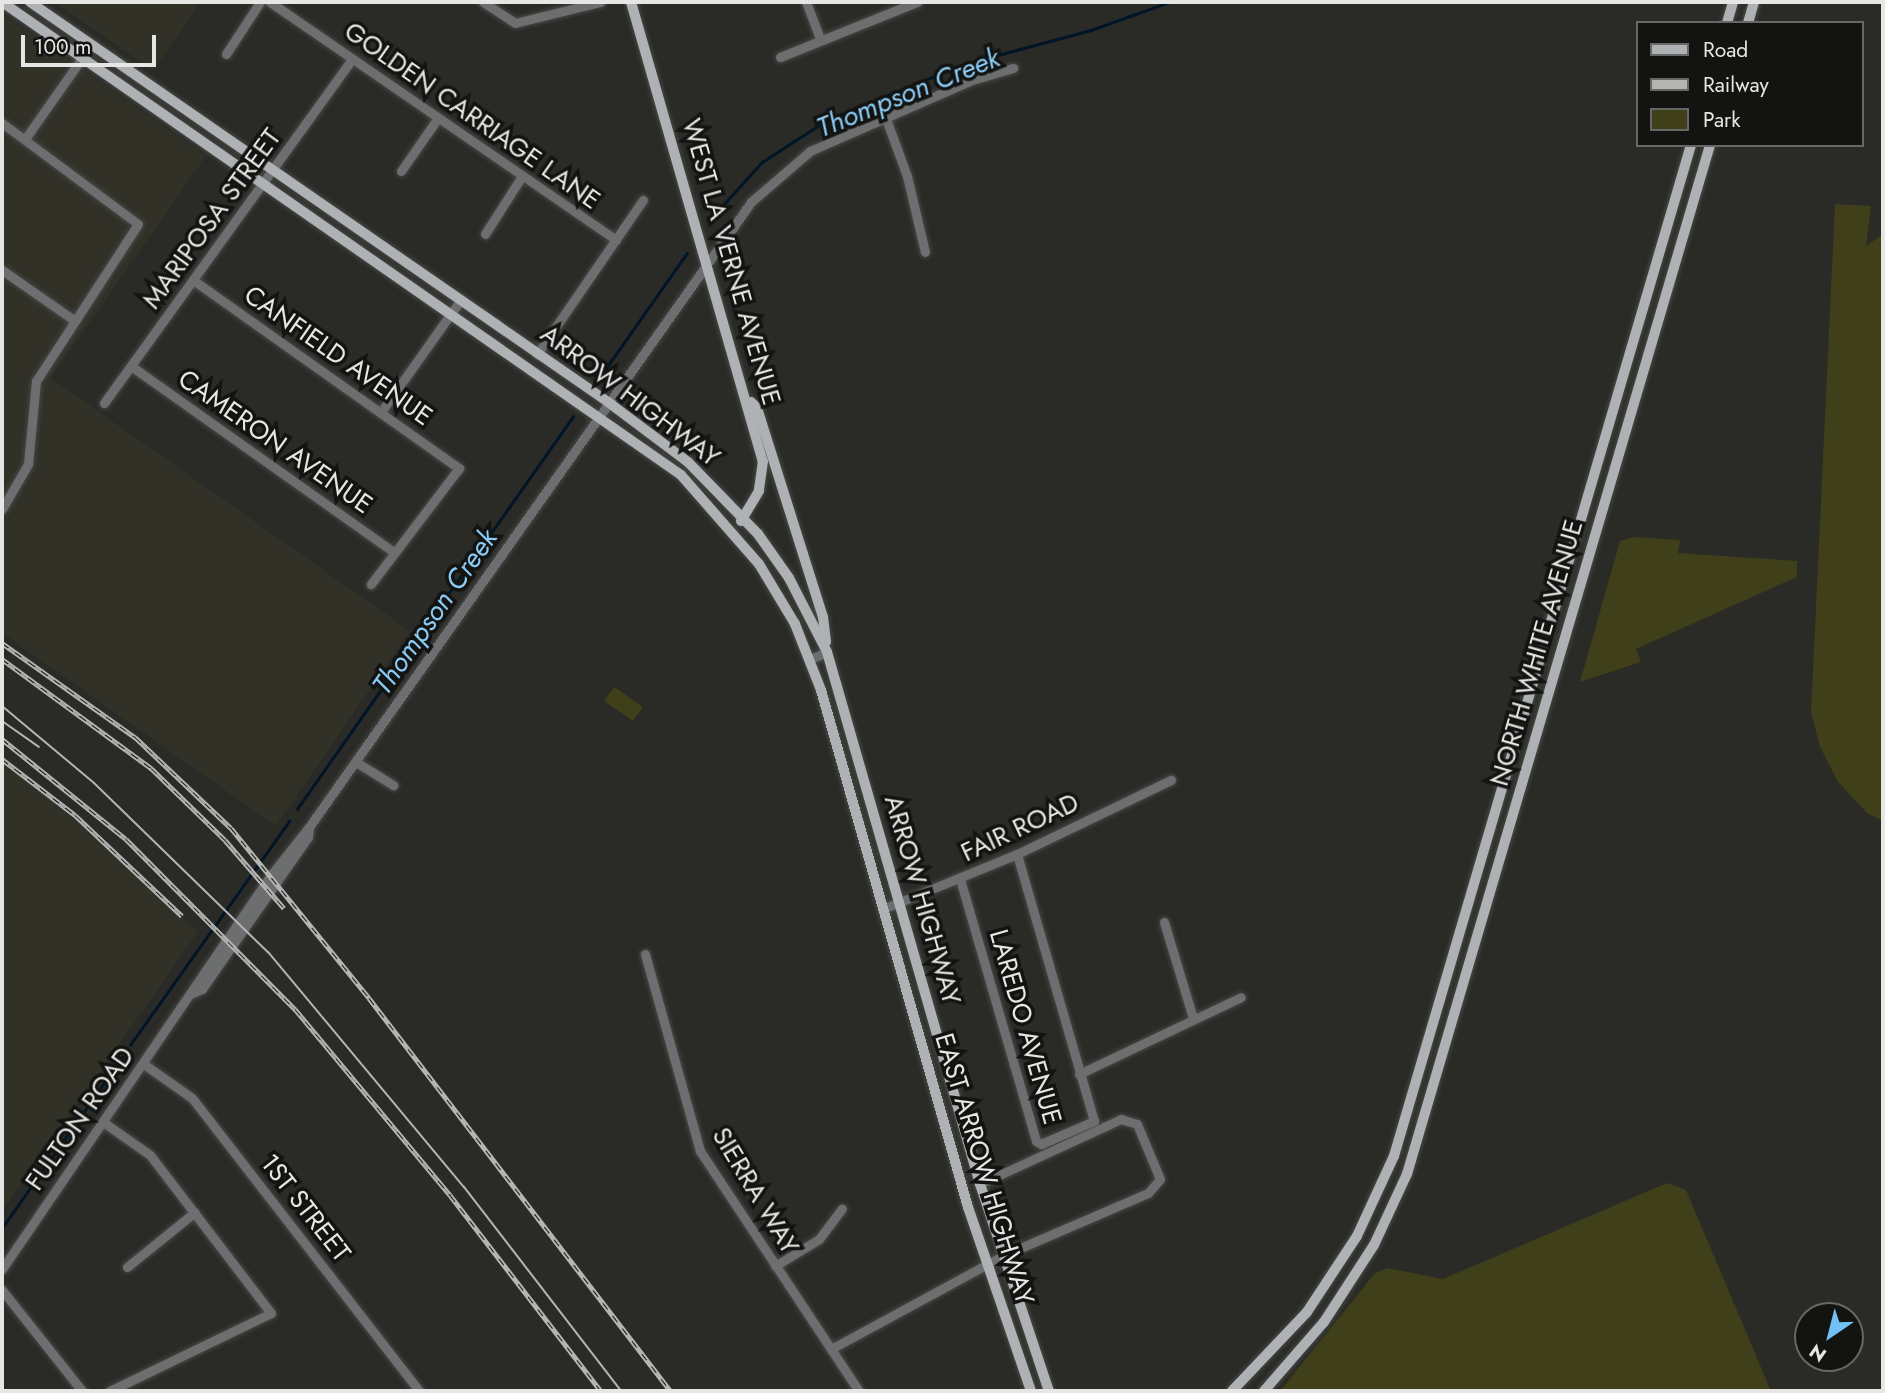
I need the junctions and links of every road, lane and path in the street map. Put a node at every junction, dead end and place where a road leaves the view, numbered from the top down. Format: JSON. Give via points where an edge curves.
{"nodes":[{"id":1,"x":2,"y":2,"type":"edge"},
{"id":2,"x":30,"y":2,"type":"edge"},
{"id":3,"x":261,"y":2,"type":"edge"},
{"id":4,"x":270,"y":2,"type":"edge"},
{"id":5,"x":483,"y":2,"type":"edge"},
{"id":6,"x":600,"y":2,"type":"edge"},
{"id":7,"x":631,"y":2,"type":"edge"},
{"id":8,"x":806,"y":2,"type":"edge"},
{"id":9,"x":917,"y":2,"type":"edge"},
{"id":10,"x":1733,"y":2,"type":"edge"},
{"id":11,"x":1754,"y":2,"type":"edge"},
{"id":12,"x":1728,"y":21,"type":"edge"},
{"id":13,"x":1749,"y":21,"type":"edge"},
{"id":14,"x":820,"y":39,"type":"junction"},
{"id":15,"x":91,"y":45,"type":"junction"},
{"id":16,"x":226,"y":54,"type":"dead end"},
{"id":17,"x":780,"y":57,"type":"dead end"},
{"id":18,"x":82,"y":58,"type":"junction"},
{"id":19,"x":352,"y":58,"type":"junction"},
{"id":20,"x":1013,"y":68,"type":"dead end"},
{"id":21,"x":885,"y":116,"type":"junction"},
{"id":22,"x":439,"y":118,"type":"junction"},
{"id":23,"x":2,"y":123,"type":"edge"},
{"id":24,"x":25,"y":139,"type":"junction"},
{"id":25,"x":1690,"y":147,"type":"edge"},
{"id":26,"x":1709,"y":147,"type":"edge"},
{"id":27,"x":273,"y":171,"type":"junction"},
{"id":28,"x":401,"y":171,"type":"dead end"},
{"id":29,"x":522,"y":176,"type":"junction"},
{"id":30,"x":262,"y":184,"type":"junction"},
{"id":31,"x":643,"y":200,"type":"dead end"},
{"id":32,"x":485,"y":234,"type":"dead end"},
{"id":33,"x":616,"y":240,"type":"junction"},
{"id":34,"x":925,"y":252,"type":"dead end"},
{"id":35,"x":708,"y":261,"type":"junction"},
{"id":36,"x":2,"y":270,"type":"edge"},
{"id":37,"x":193,"y":280,"type":"junction"},
{"id":38,"x":460,"y":301,"type":"junction"},
{"id":39,"x":450,"y":317,"type":"junction"},
{"id":40,"x":75,"y":321,"type":"junction"},
{"id":41,"x":537,"y":354,"type":"junction"},
{"id":42,"x":131,"y":366,"type":"junction"},
{"id":43,"x":748,"y":400,"type":"junction"},
{"id":44,"x":608,"y":402,"type":"junction"},
{"id":45,"x":104,"y":403,"type":"dead end"},
{"id":46,"x":381,"y":412,"type":"junction"},
{"id":47,"x":597,"y":417,"type":"junction"},
{"id":48,"x":2,"y":509,"type":"edge"},
{"id":49,"x":744,"y":518,"type":"junction"},
{"id":50,"x":734,"y":532,"type":"junction"},
{"id":51,"x":394,"y":552,"type":"junction"},
{"id":52,"x":371,"y":584,"type":"dead end"},
{"id":53,"x":827,"y":652,"type":"junction"},
{"id":54,"x":810,"y":659,"type":"junction"},
{"id":55,"x":355,"y":762,"type":"junction"},
{"id":56,"x":1171,"y":780,"type":"dead end"},
{"id":57,"x":393,"y":785,"type":"dead end"},
{"id":58,"x":1017,"y":854,"type":"junction"},
{"id":59,"x":960,"y":879,"type":"junction"},
{"id":60,"x":899,"y":903,"type":"junction"},
{"id":61,"x":883,"y":909,"type":"junction"},
{"id":62,"x":1164,"y":922,"type":"dead end"},
{"id":63,"x":645,"y":954,"type":"dead end"},
{"id":64,"x":1241,"y":997,"type":"dead end"},
{"id":65,"x":1193,"y":1018,"type":"junction"},
{"id":66,"x":145,"y":1065,"type":"junction"},
{"id":67,"x":1079,"y":1074,"type":"junction"},
{"id":68,"x":103,"y":1122,"type":"junction"},
{"id":69,"x":980,"y":1184,"type":"junction"},
{"id":70,"x":842,"y":1209,"type":"dead end"},
{"id":71,"x":195,"y":1212,"type":"junction"},
{"id":72,"x":1003,"y":1255,"type":"junction"},
{"id":73,"x":987,"y":1263,"type":"junction"},
{"id":74,"x":775,"y":1266,"type":"junction"},
{"id":75,"x":127,"y":1267,"type":"dead end"},
{"id":76,"x":2,"y":1269,"type":"edge"},
{"id":77,"x":2,"y":1290,"type":"edge"},
{"id":78,"x":831,"y":1349,"type":"junction"},
{"id":79,"x":82,"y":1391,"type":"edge"},
{"id":80,"x":110,"y":1391,"type":"edge"},
{"id":81,"x":419,"y":1391,"type":"edge"},
{"id":82,"x":859,"y":1391,"type":"edge"},
{"id":83,"x":1031,"y":1391,"type":"edge"},
{"id":84,"x":1049,"y":1391,"type":"edge"},
{"id":85,"x":1233,"y":1391,"type":"edge"},
{"id":86,"x":1264,"y":1391,"type":"edge"}],
"edges":[{"from":1,"to":18,"type":"main road","name":"ARROW HIGHWAY"},
{"from":2,"to":15,"type":"main road","name":"ARROW HIGHWAY"},
{"from":3,"to":16,"type":"street"},
{"from":4,"to":19,"type":"street","name":"GOLDEN CARRIAGE LANE"},
{"from":5,"to":6,"type":"street","via":[[515,23]]},
{"from":7,"to":35,"type":"main road","name":"WEST LA VERNE AVENUE"},
{"from":8,"to":14,"type":"street"},
{"from":9,"to":14,"type":"street"},
{"from":10,"to":12,"type":"main road"},
{"from":11,"to":13,"type":"main road"},
{"from":14,"to":17,"type":"street"},
{"from":15,"to":18,"type":"street"},
{"from":15,"to":27,"type":"main road","name":"ARROW HIGHWAY"},
{"from":18,"to":24,"type":"street"},
{"from":18,"to":30,"type":"main road","name":"ARROW HIGHWAY"},
{"from":19,"to":22,"type":"street","name":"GOLDEN CARRIAGE LANE"},
{"from":19,"to":27,"type":"street","name":"MARIPOSA STREET"},
{"from":20,"to":21,"type":"street","name":"FULTON ROAD"},
{"from":21,"to":34,"type":"street","via":[[907,176]]},
{"from":21,"to":35,"type":"street","name":"FULTON ROAD","via":[[796,160],[751,202]]},
{"from":22,"to":28,"type":"street"},
{"from":22,"to":29,"type":"street","name":"GOLDEN CARRIAGE LANE"},
{"from":23,"to":24,"type":"street"},
{"from":24,"to":40,"type":"street","via":[[138,224]]},
{"from":25,"to":85,"type":"main road","name":"NORTH WHITE AVENUE","via":[[1394,1156],[1357,1236],[1307,1312]]},
{"from":26,"to":86,"type":"main road","name":"NORTH WHITE AVENUE","via":[[1407,1174],[1374,1245],[1324,1322]]},
{"from":27,"to":30,"type":"street","name":"MARIPOSA STREET"},
{"from":27,"to":38,"type":"main road","name":"ARROW HIGHWAY"},
{"from":29,"to":32,"type":"street"},
{"from":29,"to":33,"type":"street","name":"GOLDEN CARRIAGE LANE"},
{"from":30,"to":37,"type":"street","name":"MARIPOSA STREET"},
{"from":30,"to":39,"type":"main road","name":"ARROW HIGHWAY"},
{"from":31,"to":33,"type":"street"},
{"from":33,"to":41,"type":"street"},
{"from":35,"to":43,"type":"main road","name":"WEST LA VERNE AVENUE"},
{"from":35,"to":44,"type":"street","name":"FULTON ROAD"},
{"from":36,"to":40,"type":"street"},
{"from":37,"to":42,"type":"street","name":"MARIPOSA STREET"},
{"from":37,"to":46,"type":"street","name":"CANFIELD AVENUE"},
{"from":38,"to":39,"type":"street"},
{"from":38,"to":41,"type":"main road","name":"ARROW HIGHWAY"},
{"from":39,"to":46,"type":"street"},
{"from":39,"to":47,"type":"main road","name":"ARROW HIGHWAY"},
{"from":40,"to":48,"type":"street","via":[[36,380],[28,464]]},
{"from":41,"to":44,"type":"main road","name":"ARROW HIGHWAY"},
{"from":42,"to":45,"type":"street","name":"MARIPOSA STREET"},
{"from":42,"to":51,"type":"street","name":"CAMERON AVENUE"},
{"from":43,"to":49,"type":"main road","name":"WEST LA VERNE AVENUE","via":[[763,461],[759,491]]},
{"from":43,"to":53,"type":"main road","via":[[757,408],[823,617]]},
{"from":44,"to":47,"type":"street","name":"FULTON ROAD"},
{"from":44,"to":49,"type":"main road","name":"ARROW HIGHWAY","via":[[688,463]]},
{"from":46,"to":51,"type":"street","name":"CANFIELD AVENUE","via":[[459,468]]},
{"from":47,"to":50,"type":"main road","name":"ARROW HIGHWAY","via":[[681,475]]},
{"from":47,"to":55,"type":"street","name":"FULTON ROAD"},
{"from":49,"to":50,"type":"main road","name":"WEST LA VERNE AVENUE"},
{"from":49,"to":53,"type":"main road","name":"ARROW HIGHWAY","via":[[789,578]]},
{"from":50,"to":54,"type":"main road","name":"EAST ARROW HIGHWAY","via":[[781,599]]},
{"from":51,"to":52,"type":"street"},
{"from":53,"to":54,"type":"street"},
{"from":53,"to":60,"type":"main road","name":"ARROW HIGHWAY"},
{"from":54,"to":61,"type":"main road","name":"EAST ARROW HIGHWAY"},
{"from":55,"to":57,"type":"street"},
{"from":55,"to":66,"type":"street","name":"FULTON ROAD","via":[[194,985],[194,993]]},
{"from":56,"to":58,"type":"street","name":"FAIR ROAD"},
{"from":58,"to":59,"type":"street","name":"FAIR ROAD"},
{"from":58,"to":67,"type":"street","name":"LAREDO AVENUE"},
{"from":59,"to":60,"type":"street","name":"FAIR ROAD"},
{"from":59,"to":67,"type":"street","name":"LAREDO AVENUE","via":[[1036,1141],[1041,1144],[1094,1121]]},
{"from":60,"to":61,"type":"street","name":"FAIR ROAD"},
{"from":60,"to":69,"type":"main road","name":"ARROW HIGHWAY"},
{"from":61,"to":73,"type":"main road","name":"EAST ARROW HIGHWAY"},
{"from":62,"to":65,"type":"street"},
{"from":63,"to":74,"type":"street","name":"SIERRA WAY","via":[[700,1151]]},
{"from":64,"to":65,"type":"street"},
{"from":65,"to":67,"type":"street"},
{"from":66,"to":68,"type":"street","name":"FULTON ROAD"},
{"from":66,"to":81,"type":"street","name":"1ST STREET","via":[[192,1098]]},
{"from":68,"to":71,"type":"street","via":[[150,1155]]},
{"from":68,"to":76,"type":"street","name":"FULTON ROAD"},
{"from":69,"to":72,"type":"main road","name":"ARROW HIGHWAY"},
{"from":69,"to":72,"type":"street","via":[[1121,1119],[1137,1124],[1160,1179],[1148,1194]]},
{"from":70,"to":74,"type":"street","via":[[819,1238]]},
{"from":71,"to":75,"type":"street"},
{"from":71,"to":80,"type":"street","via":[[271,1312]]},
{"from":72,"to":73,"type":"street"},
{"from":72,"to":84,"type":"main road","name":"ARROW HIGHWAY"},
{"from":73,"to":78,"type":"street"},
{"from":73,"to":83,"type":"main road","name":"EAST ARROW HIGHWAY"},
{"from":74,"to":78,"type":"street","name":"SIERRA WAY"},
{"from":77,"to":79,"type":"street"},
{"from":78,"to":82,"type":"street","name":"SIERRA WAY"}]}
